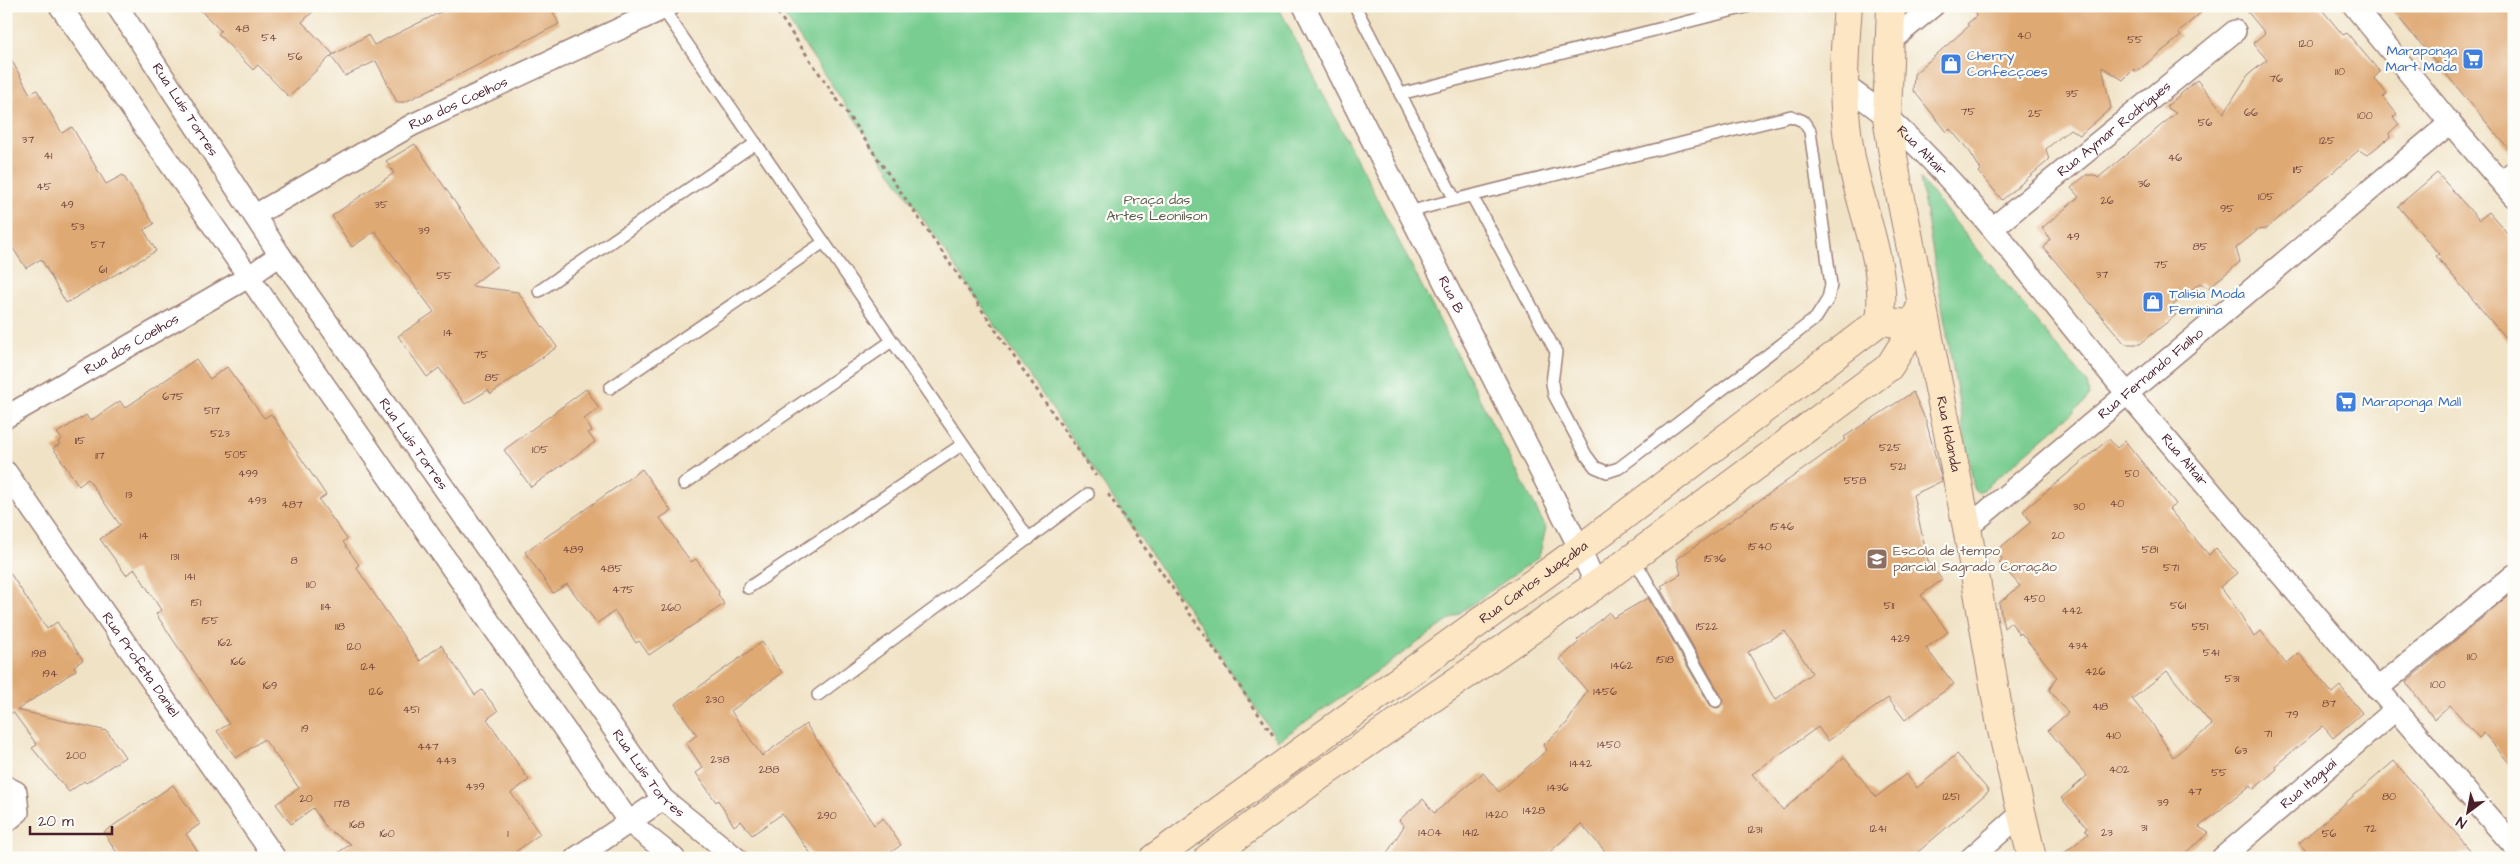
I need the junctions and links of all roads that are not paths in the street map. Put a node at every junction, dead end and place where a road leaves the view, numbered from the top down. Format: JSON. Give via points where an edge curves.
{"nodes":[{"id":1,"x":60,"y":6,"type":"edge"},
{"id":2,"x":116,"y":6,"type":"edge"},
{"id":3,"x":1304,"y":6,"type":"edge"},
{"id":4,"x":1355,"y":6,"type":"edge"},
{"id":5,"x":1750,"y":6,"type":"edge"},
{"id":6,"x":1848,"y":6,"type":"edge"},
{"id":7,"x":1891,"y":6,"type":"edge"},
{"id":8,"x":1933,"y":6,"type":"edge"},
{"id":9,"x":2354,"y":6,"type":"edge"},
{"id":10,"x":666,"y":8,"type":"edge"},
{"id":11,"x":2235,"y":32,"type":"dead end"},
{"id":12,"x":1888,"y":43,"type":"junction"},
{"id":13,"x":1844,"y":85,"type":"junction"},
{"id":14,"x":1400,"y":94,"type":"junction"},
{"id":15,"x":1886,"y":117,"type":"junction"},
{"id":16,"x":2450,"y":123,"type":"junction"},
{"id":17,"x":756,"y":143,"type":"junction"},
{"id":18,"x":2506,"y":172,"type":"edge"},
{"id":19,"x":1472,"y":196,"type":"junction"},
{"id":20,"x":2514,"y":197,"type":"edge"},
{"id":21,"x":1455,"y":200,"type":"junction"},
{"id":22,"x":1409,"y":212,"type":"junction"},
{"id":23,"x":255,"y":215,"type":"junction"},
{"id":24,"x":1994,"y":228,"type":"junction"},
{"id":25,"x":824,"y":242,"type":"junction"},
{"id":26,"x":280,"y":255,"type":"junction"},
{"id":27,"x":250,"y":276,"type":"junction"},
{"id":28,"x":539,"y":291,"type":"dead end"},
{"id":29,"x":1880,"y":320,"type":"junction"},
{"id":30,"x":1921,"y":335,"type":"junction"},
{"id":31,"x":892,"y":341,"type":"junction"},
{"id":32,"x":610,"y":388,"type":"dead end"},
{"id":33,"x":2127,"y":393,"type":"junction"},
{"id":34,"x":6,"y":417,"type":"edge"},
{"id":35,"x":963,"y":444,"type":"junction"},
{"id":36,"x":6,"y":472,"type":"edge"},
{"id":37,"x":684,"y":484,"type":"dead end"},
{"id":38,"x":1088,"y":494,"type":"dead end"},
{"id":39,"x":1967,"y":528,"type":"junction"},
{"id":40,"x":1029,"y":539,"type":"junction"},
{"id":41,"x":1580,"y":549,"type":"junction"},
{"id":42,"x":1633,"y":557,"type":"junction"},
{"id":43,"x":2514,"y":575,"type":"edge"},
{"id":44,"x":1596,"y":585,"type":"junction"},
{"id":45,"x":748,"y":588,"type":"dead end"},
{"id":46,"x":2377,"y":689,"type":"junction"},
{"id":47,"x":818,"y":695,"type":"dead end"},
{"id":48,"x":1716,"y":701,"type":"dead end"},
{"id":49,"x":2394,"y":710,"type":"junction"},
{"id":50,"x":6,"y":787,"type":"edge"},
{"id":51,"x":662,"y":799,"type":"junction"},
{"id":52,"x":2021,"y":814,"type":"junction"},
{"id":53,"x":6,"y":822,"type":"edge"},
{"id":54,"x":629,"y":822,"type":"junction"},
{"id":55,"x":2514,"y":846,"type":"edge"},
{"id":56,"x":275,"y":858,"type":"edge"},
{"id":57,"x":576,"y":858,"type":"edge"},
{"id":58,"x":674,"y":858,"type":"edge"},
{"id":59,"x":736,"y":858,"type":"edge"},
{"id":60,"x":1154,"y":858,"type":"edge"},
{"id":61,"x":1208,"y":858,"type":"edge"},
{"id":62,"x":1971,"y":858,"type":"edge"},
{"id":63,"x":2032,"y":858,"type":"edge"},
{"id":64,"x":2222,"y":858,"type":"edge"}],
"edges":[{"from":1,"to":27,"type":"street"},
{"from":2,"to":23,"type":"street","name":"Rua Luís Torres"},
{"from":3,"to":22,"type":"street","name":"Rua B"},
{"from":4,"to":14,"type":"lane"},
{"from":5,"to":14,"type":"lane"},
{"from":6,"to":13,"type":"street"},
{"from":7,"to":12,"type":"street","name":"Rua Holanda"},
{"from":8,"to":12,"type":"street"},
{"from":9,"to":16,"type":"street"},
{"from":10,"to":17,"type":"lane"},
{"from":10,"to":23,"type":"street","name":"Rua dos Coelhos","via":[[412,125]]},
{"from":11,"to":24,"type":"street","name":"Rua Aymar Rodrigues"},
{"from":12,"to":15,"type":"street","name":"Rua Holanda"},
{"from":13,"to":15,"type":"street","name":"Rua Altair"},
{"from":13,"to":29,"type":"street","via":[[1850,152],[1882,288]]},
{"from":14,"to":21,"type":"lane"},
{"from":15,"to":24,"type":"street","name":"Rua Altair","via":[[1936,164]]},
{"from":15,"to":30,"type":"street","name":"Rua Holanda","via":[[1922,303]]},
{"from":16,"to":18,"type":"street"},
{"from":16,"to":33,"type":"street","name":"Rua Fernando Fialho"},
{"from":17,"to":25,"type":"lane"},
{"from":17,"to":28,"type":"lane"},
{"from":18,"to":20,"type":"street"},
{"from":19,"to":19,"type":"lane","via":[[1791,116],[1803,121],[1810,131],[1831,285],[1828,299],[1816,318],[1619,468],[1607,472],[1595,467],[1586,456],[1554,395],[1552,383],[1556,352]]},
{"from":19,"to":21,"type":"lane"},
{"from":21,"to":22,"type":"lane"},
{"from":22,"to":41,"type":"street","name":"Rua B"},
{"from":23,"to":26,"type":"street","name":"Rua Luís Torres"},
{"from":24,"to":33,"type":"street","name":"Rua Altair"},
{"from":25,"to":31,"type":"lane"},
{"from":25,"to":32,"type":"lane"},
{"from":26,"to":27,"type":"street","name":"Rua dos Coelhos"},
{"from":26,"to":51,"type":"street","name":"Rua Luís Torres"},
{"from":27,"to":34,"type":"street","name":"Rua dos Coelhos"},
{"from":27,"to":54,"type":"street"},
{"from":29,"to":30,"type":"street","via":[[1907,324]]},
{"from":29,"to":41,"type":"street","name":"Rua Carlos Juaçaba"},
{"from":30,"to":39,"type":"street","name":"Rua Holanda"},
{"from":30,"to":42,"type":"street","via":[[1890,367]]},
{"from":31,"to":35,"type":"lane"},
{"from":31,"to":37,"type":"lane"},
{"from":33,"to":39,"type":"street","name":"Rua Fernando Fialho"},
{"from":33,"to":46,"type":"street","name":"Rua Altair"},
{"from":35,"to":40,"type":"lane"},
{"from":35,"to":45,"type":"lane"},
{"from":36,"to":56,"type":"street","name":"Rua Profeta Daniel"},
{"from":38,"to":40,"type":"lane"},
{"from":39,"to":52,"type":"street","name":"Rua Holanda","via":[[2001,726]]},
{"from":40,"to":47,"type":"lane"},
{"from":41,"to":44,"type":"street","name":"Rua B"},
{"from":41,"to":60,"type":"street","name":"Rua Carlos Juaçaba"},
{"from":42,"to":44,"type":"street"},
{"from":42,"to":48,"type":"lane"},
{"from":43,"to":46,"type":"street"},
{"from":44,"to":61,"type":"street","via":[[1311,782]]},
{"from":46,"to":49,"type":"street","name":"Rua Altair"},
{"from":49,"to":55,"type":"street","name":"Rua Altair"},
{"from":49,"to":64,"type":"street","name":"Rua Itaguaí"},
{"from":50,"to":53,"type":"street","via":[[16,792],[18,812]]},
{"from":51,"to":54,"type":"street"},
{"from":51,"to":59,"type":"street","name":"Rua Luís Torres"},
{"from":52,"to":62,"type":"street"},
{"from":52,"to":63,"type":"street","name":"Rua Holanda"},
{"from":54,"to":57,"type":"street"},
{"from":54,"to":58,"type":"street"}]}
